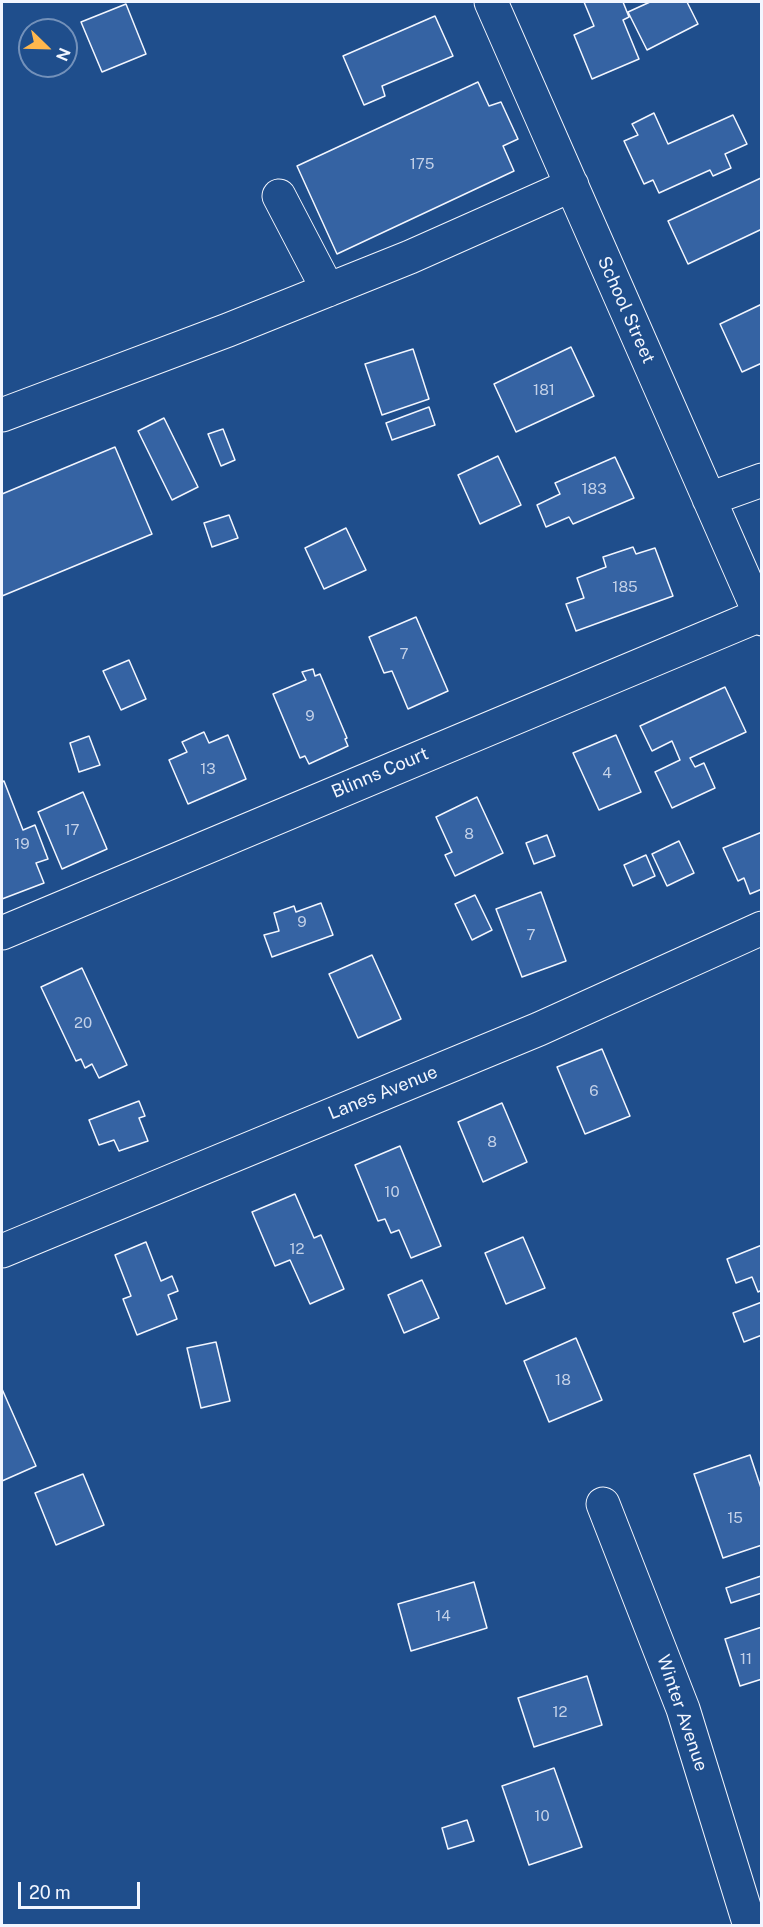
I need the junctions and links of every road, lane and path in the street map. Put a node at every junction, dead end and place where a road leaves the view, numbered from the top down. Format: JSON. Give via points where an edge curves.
{"nodes":[{"id":1,"x":491,"y":2,"type":"edge"},
{"id":2,"x":572,"y":185,"type":"junction"},
{"id":3,"x":279,"y":196,"type":"dead end"},
{"id":4,"x":328,"y":290,"type":"junction"},
{"id":5,"x":2,"y":415,"type":"edge"},
{"id":6,"x":762,"y":480,"type":"edge"},
{"id":7,"x":709,"y":499,"type":"junction"},
{"id":8,"x":761,"y":617,"type":"edge"},
{"id":9,"x":762,"y":928,"type":"edge"},
{"id":10,"x":2,"y":933,"type":"edge"},
{"id":11,"x":2,"y":1251,"type":"edge"},
{"id":12,"x":603,"y":1504,"type":"dead end"},
{"id":13,"x":750,"y":1926,"type":"edge"}],
"edges":[{"from":1,"to":2,"type":"street","name":"School Street"},
{"from":2,"to":4,"type":"street"},
{"from":2,"to":7,"type":"street","name":"School Street"},
{"from":3,"to":4,"type":"street"},
{"from":4,"to":5,"type":"street"},
{"from":6,"to":7,"type":"street"},
{"from":7,"to":8,"type":"street","name":"School Street"},
{"from":8,"to":10,"type":"street","name":"Blinns Court"},
{"from":9,"to":11,"type":"street","name":"Lanes Avenue","via":[[539,1029]]},
{"from":12,"to":13,"type":"street","name":"Winter Avenue","via":[[683,1709]]}]}
